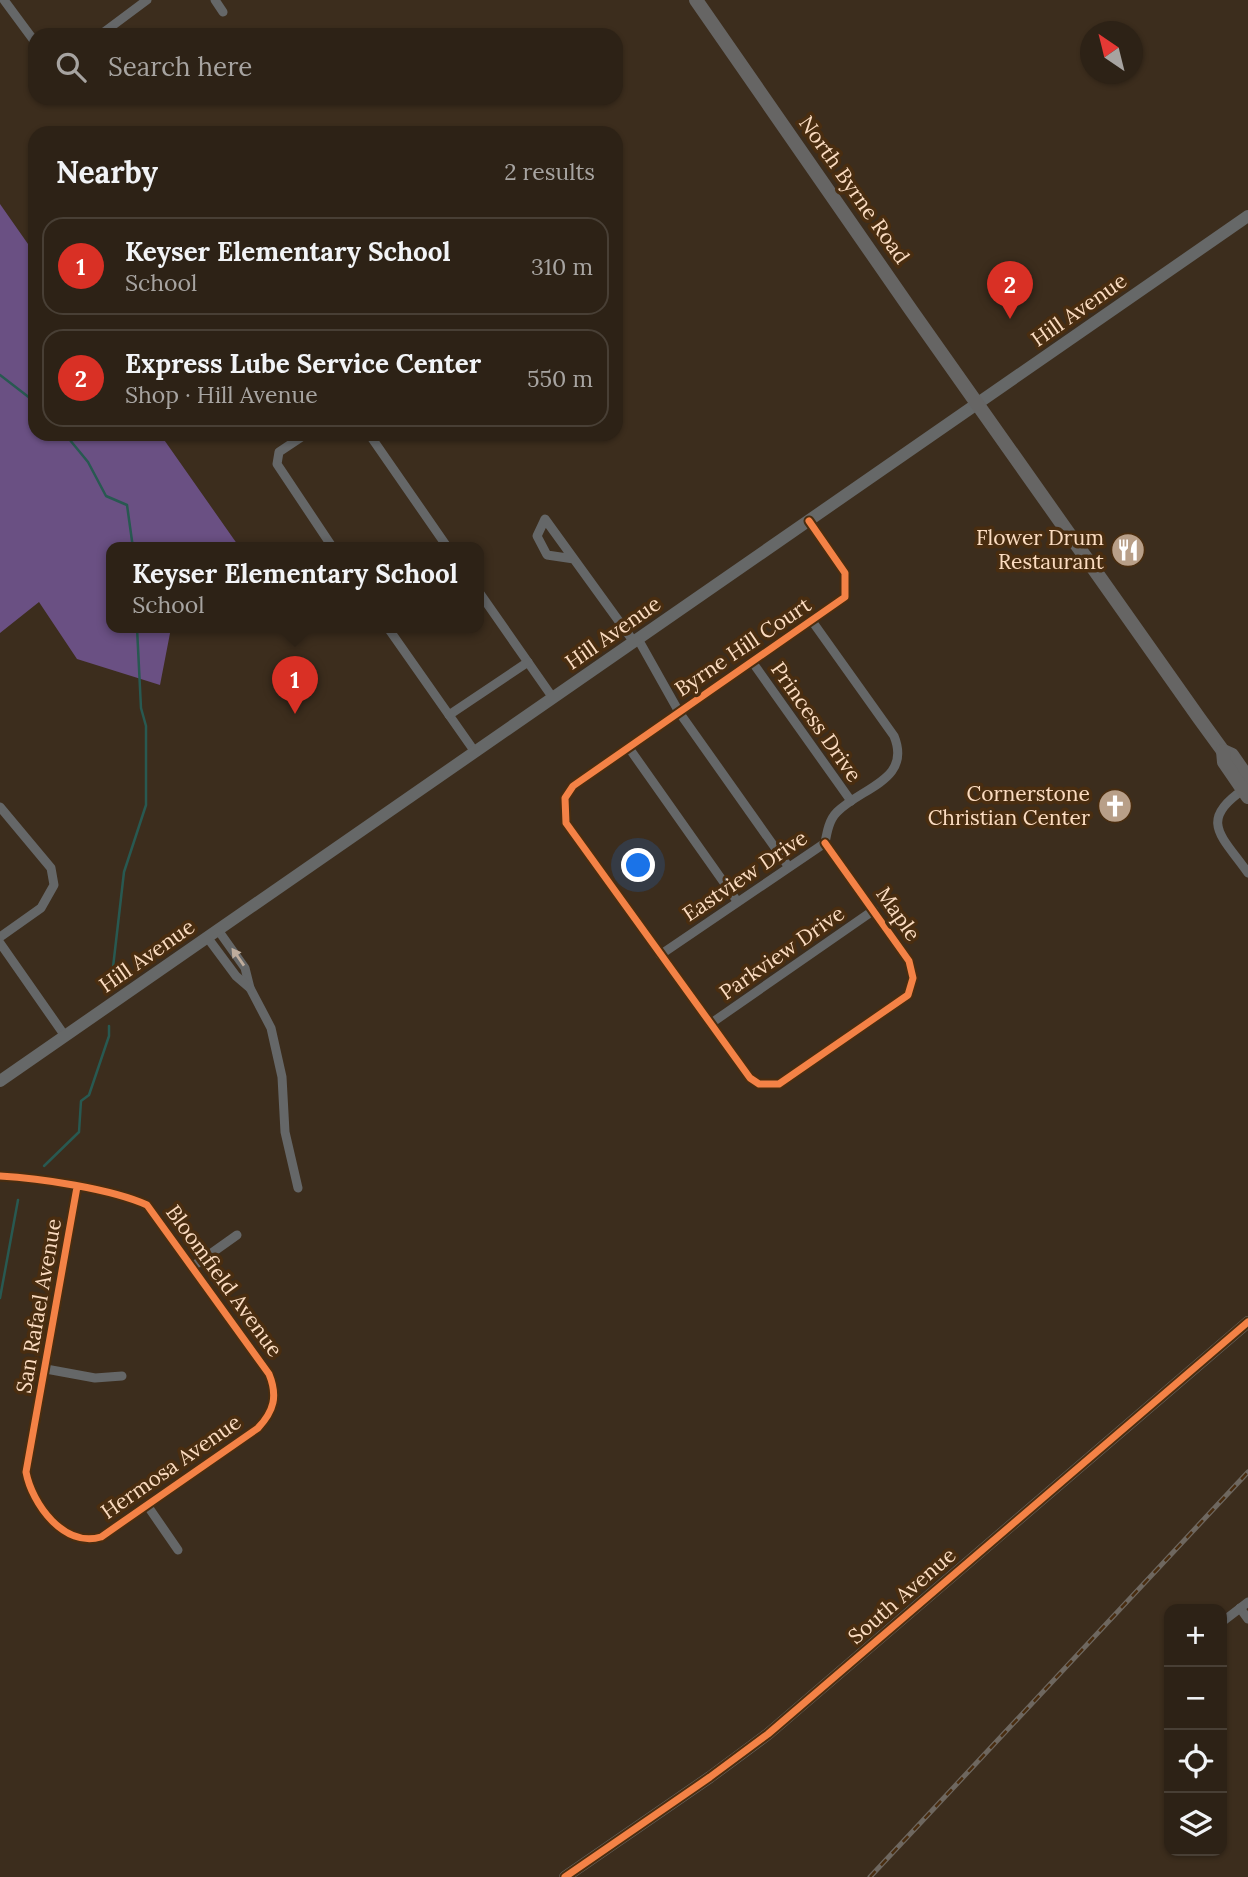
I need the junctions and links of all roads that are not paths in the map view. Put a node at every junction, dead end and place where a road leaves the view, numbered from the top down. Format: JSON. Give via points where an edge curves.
{"nodes":[{"id":1,"x":4,"y":0,"type":"edge"},
{"id":2,"x":147,"y":0,"type":"edge"},
{"id":3,"x":215,"y":0,"type":"edge"},
{"id":4,"x":696,"y":0,"type":"edge"},
{"id":5,"x":223,"y":12,"type":"dead end"},
{"id":6,"x":109,"y":28,"type":"edge"},
{"id":7,"x":28,"y":33,"type":"edge"},
{"id":8,"x":1248,"y":216,"type":"edge"},
{"id":9,"x":977,"y":404,"type":"junction"},
{"id":10,"x":296,"y":441,"type":"edge"},
{"id":11,"x":374,"y":441,"type":"edge"},
{"id":12,"x":808,"y":521,"type":"junction"},
{"id":13,"x":329,"y":542,"type":"edge"},
{"id":14,"x":444,"y":542,"type":"edge"},
{"id":15,"x":574,"y":559,"type":"junction"},
{"id":16,"x":484,"y":599,"type":"edge"},
{"id":17,"x":812,"y":621,"type":"junction"},
{"id":18,"x":392,"y":633,"type":"edge"},
{"id":19,"x":636,"y":640,"type":"junction"},
{"id":20,"x":528,"y":662,"type":"junction"},
{"id":21,"x":753,"y":663,"type":"junction"},
{"id":22,"x":553,"y":698,"type":"junction"},
{"id":23,"x":679,"y":712,"type":"junction"},
{"id":24,"x":449,"y":715,"type":"junction"},
{"id":25,"x":629,"y":748,"type":"junction"},
{"id":26,"x":475,"y":751,"type":"junction"},
{"id":27,"x":1246,"y":788,"type":"edge"},
{"id":28,"x":851,"y":801,"type":"junction"},
{"id":29,"x":0,"y":807,"type":"edge"},
{"id":30,"x":825,"y":842,"type":"junction"},
{"id":31,"x":788,"y":866,"type":"junction"},
{"id":32,"x":1248,"y":873,"type":"edge"},
{"id":33,"x":737,"y":901,"type":"junction"},
{"id":34,"x":874,"y":910,"type":"junction"},
{"id":35,"x":213,"y":933,"type":"junction"},
{"id":36,"x":0,"y":940,"type":"edge"},
{"id":37,"x":660,"y":955,"type":"junction"},
{"id":38,"x":710,"y":1024,"type":"junction"},
{"id":39,"x":65,"y":1036,"type":"junction"},
{"id":40,"x":744,"y":1070,"type":"joint"},
{"id":41,"x":0,"y":1081,"type":"edge"},
{"id":42,"x":0,"y":1176,"type":"edge"},
{"id":43,"x":78,"y":1187,"type":"junction"},
{"id":44,"x":298,"y":1188,"type":"dead end"},
{"id":45,"x":237,"y":1235,"type":"dead end"},
{"id":46,"x":192,"y":1267,"type":"junction"},
{"id":47,"x":1248,"y":1322,"type":"edge"},
{"id":48,"x":46,"y":1369,"type":"junction"},
{"id":49,"x":122,"y":1376,"type":"dead end"},
{"id":50,"x":274,"y":1403,"type":"joint"},
{"id":51,"x":147,"y":1505,"type":"junction"},
{"id":52,"x":74,"y":1537,"type":"joint"},
{"id":53,"x":178,"y":1550,"type":"dead end"},
{"id":54,"x":1244,"y":1605,"type":"edge"},
{"id":55,"x":1227,"y":1618,"type":"edge"},
{"id":56,"x":1248,"y":1619,"type":"edge"},
{"id":57,"x":565,"y":1877,"type":"edge"}],
"edges":[{"from":1,"to":7,"type":"street"},
{"from":2,"to":6,"type":"street"},
{"from":3,"to":5,"type":"street"},
{"from":4,"to":9,"type":"main road","name":"North Byrne Road"},
{"from":8,"to":9,"type":"main road","name":"Hill Avenue"},
{"from":9,"to":12,"type":"main road","name":"Hill Avenue"},
{"from":9,"to":27,"type":"main road","name":"North Byrne Road"},
{"from":10,"to":13,"type":"street","via":[[279,452],[277,464]]},
{"from":11,"to":14,"type":"street"},
{"from":12,"to":17,"type":"street","name":"Byrne Hill Court","via":[[845,573],[845,597]]},
{"from":12,"to":19,"type":"main road","name":"Hill Avenue"},
{"from":15,"to":15,"type":"street","via":[[552,529],[545,519],[537,536],[548,555]]},
{"from":15,"to":19,"type":"street"},
{"from":16,"to":20,"type":"street"},
{"from":17,"to":21,"type":"street","name":"Byrne Hill Court"},
{"from":17,"to":28,"type":"street","name":"Eastview Drive","via":[[899,748],[898,763],[889,775]]},
{"from":18,"to":24,"type":"street"},
{"from":19,"to":22,"type":"main road","name":"Hill Avenue"},
{"from":19,"to":23,"type":"street"},
{"from":20,"to":22,"type":"street"},
{"from":20,"to":24,"type":"street"},
{"from":21,"to":23,"type":"street","name":"Byrne Hill Court"},
{"from":21,"to":28,"type":"street","name":"Princess Drive"},
{"from":22,"to":26,"type":"main road","name":"Hill Avenue"},
{"from":23,"to":25,"type":"street","name":"Byrne Hill Court"},
{"from":23,"to":31,"type":"street"},
{"from":24,"to":26,"type":"street"},
{"from":25,"to":33,"type":"street"},
{"from":25,"to":37,"type":"street","name":"Byrne Hill Court","via":[[573,786],[565,798],[566,823]]},
{"from":26,"to":35,"type":"main road","name":"Hill Avenue"},
{"from":27,"to":32,"type":"street","via":[[1223,806],[1217,824]]},
{"from":28,"to":30,"type":"street","name":"Eastview Drive","via":[[835,813]]},
{"from":29,"to":36,"type":"street","via":[[51,868],[54,885],[41,908]]},
{"from":30,"to":31,"type":"street","name":"Eastview Drive"},
{"from":30,"to":34,"type":"street","name":"Maple"},
{"from":31,"to":33,"type":"street","name":"Eastview Drive"},
{"from":33,"to":37,"type":"street","name":"Eastview Drive"},
{"from":34,"to":38,"type":"street","name":"Parkview Drive"},
{"from":34,"to":40,"type":"street","name":"Maple","via":[[909,961],[913,978],[908,995],[779,1084],[759,1084]]},
{"from":35,"to":39,"type":"main road","name":"Hill Avenue"},
{"from":35,"to":44,"type":"street","via":[[246,968],[250,988],[271,1028],[282,1077],[285,1132]]},
{"from":36,"to":39,"type":"street"},
{"from":37,"to":38,"type":"street","name":"Byrne Hill Court"},
{"from":38,"to":40,"type":"street","name":"Byrne Hill Court"},
{"from":39,"to":41,"type":"main road","name":"Hill Avenue"},
{"from":42,"to":43,"type":"street","name":"Bloomfield Avenue"},
{"from":43,"to":46,"type":"street","name":"Bloomfield Avenue","via":[[147,1205]]},
{"from":43,"to":48,"type":"street","name":"San Rafael Avenue"},
{"from":45,"to":46,"type":"street"},
{"from":46,"to":50,"type":"street","name":"Bloomfield Avenue","via":[[269,1374],[275,1387]]},
{"from":47,"to":57,"type":"main road","name":"South Avenue","via":[[768,1734]]},
{"from":48,"to":49,"type":"street","via":[[95,1378]]},
{"from":48,"to":52,"type":"street","name":"San Rafael Avenue","via":[[26,1472],[36,1498],[56,1524]]},
{"from":50,"to":51,"type":"street","name":"Hermosa Avenue","via":[[258,1428]]},
{"from":51,"to":52,"type":"street","name":"Hermosa Avenue","via":[[101,1537]]},
{"from":51,"to":53,"type":"street"},
{"from":54,"to":55,"type":"street"},
{"from":54,"to":56,"type":"street"}]}
